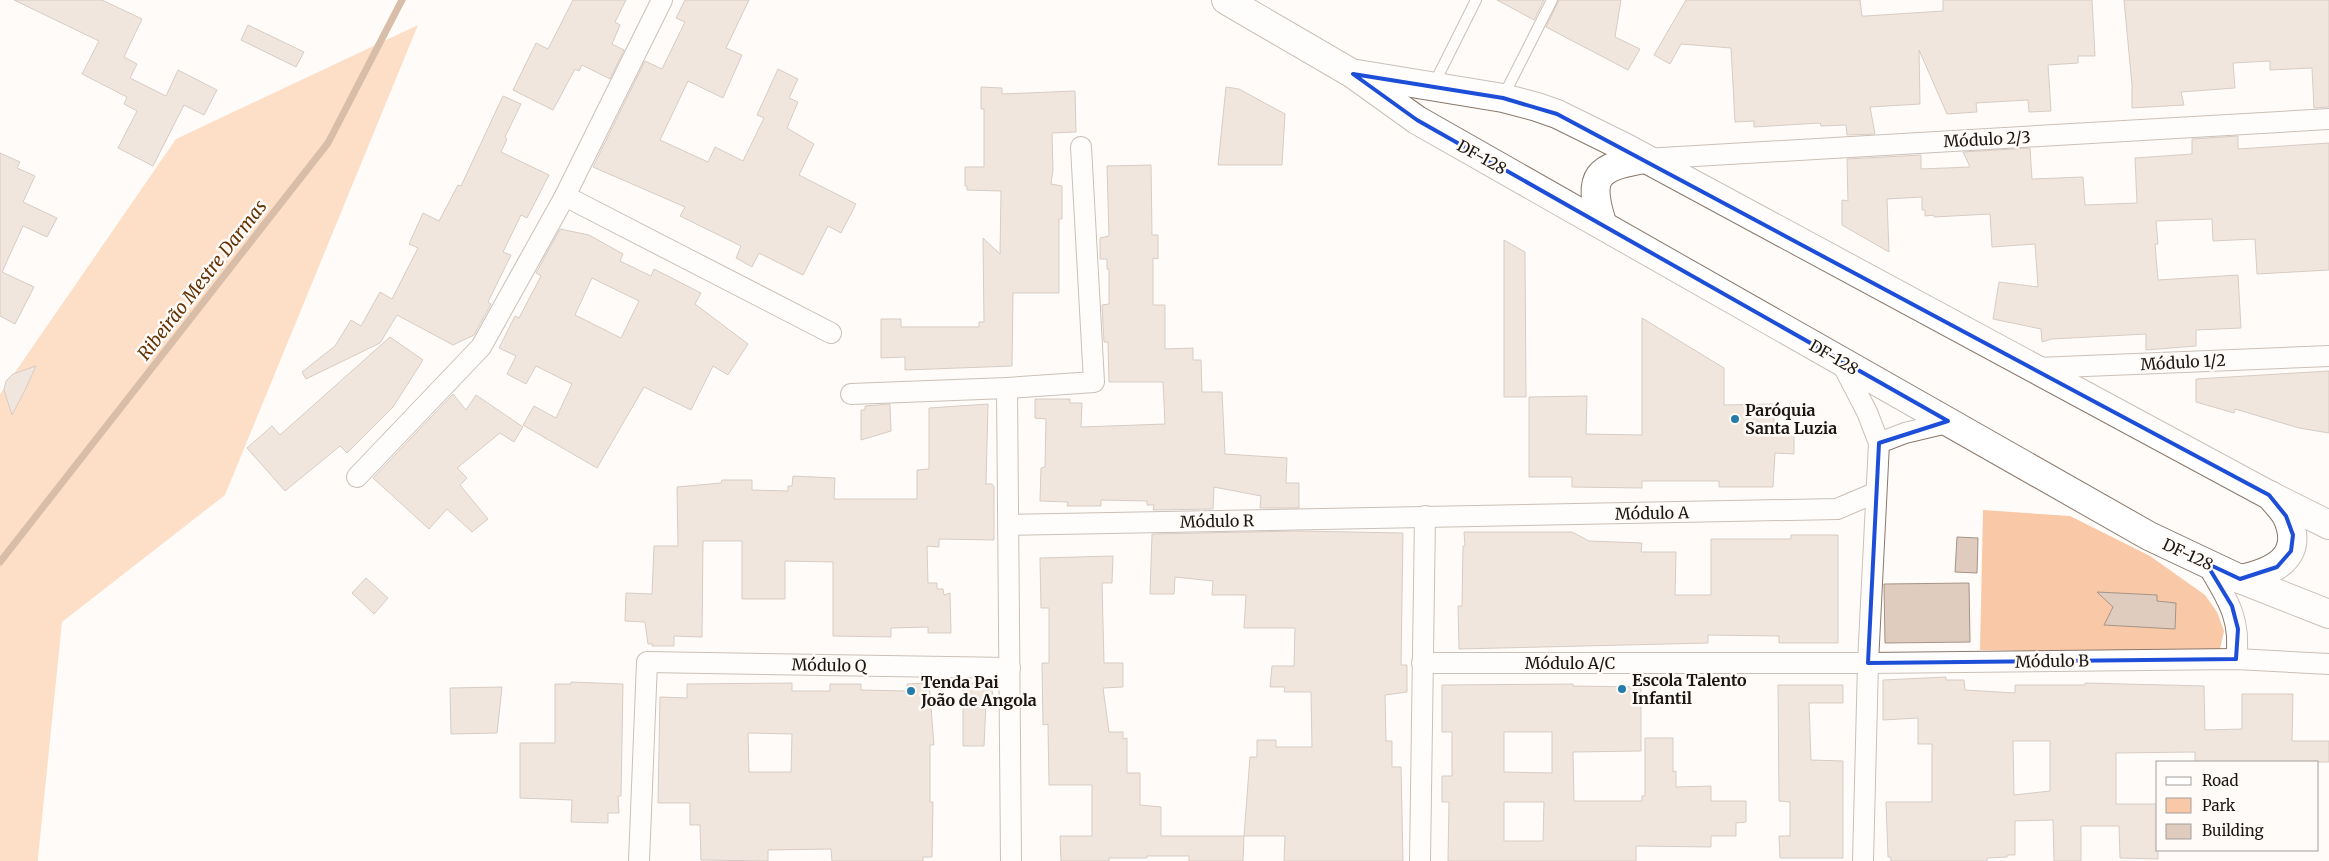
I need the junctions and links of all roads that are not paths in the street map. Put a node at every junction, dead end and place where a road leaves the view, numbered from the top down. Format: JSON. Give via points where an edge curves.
{"nodes":[{"id":1,"x":662,"y":0,"type":"edge"},
{"id":2,"x":1226,"y":0,"type":"edge"},
{"id":3,"x":1476,"y":0,"type":"edge"},
{"id":4,"x":1552,"y":0,"type":"edge"},
{"id":5,"x":1353,"y":74,"type":"junction"},
{"id":6,"x":1433,"y":86,"type":"junction"},
{"id":7,"x":1503,"y":98,"type":"junction"},
{"id":8,"x":2329,"y":119,"type":"edge"},
{"id":9,"x":1081,"y":147,"type":"dead end"},
{"id":10,"x":1645,"y":159,"type":"junction"},
{"id":11,"x":565,"y":196,"type":"junction"},
{"id":12,"x":1602,"y":223,"type":"junction"},
{"id":13,"x":831,"y":334,"type":"dead end"},
{"id":14,"x":2329,"y":356,"type":"edge"},
{"id":15,"x":1840,"y":360,"type":"junction"},
{"id":16,"x":2037,"y":368,"type":"junction"},
{"id":17,"x":1007,"y":388,"type":"junction"},
{"id":18,"x":851,"y":394,"type":"dead end"},
{"id":19,"x":1951,"y":422,"type":"junction"},
{"id":20,"x":1879,"y":443,"type":"junction"},
{"id":21,"x":357,"y":477,"type":"dead end"},
{"id":22,"x":1876,"y":493,"type":"junction"},
{"id":23,"x":2269,"y":495,"type":"junction"},
{"id":24,"x":1425,"y":516,"type":"junction"},
{"id":25,"x":1009,"y":525,"type":"junction"},
{"id":26,"x":2329,"y":525,"type":"edge"},
{"id":27,"x":2206,"y":563,"type":"junction"},
{"id":28,"x":2240,"y":579,"type":"junction"},
{"id":29,"x":2329,"y":614,"type":"edge"},
{"id":30,"x":2236,"y":659,"type":"junction"},
{"id":31,"x":1422,"y":663,"type":"junction"},
{"id":32,"x":1868,"y":663,"type":"junction"},
{"id":33,"x":2329,"y":664,"type":"edge"},
{"id":34,"x":1010,"y":668,"type":"junction"},
{"id":35,"x":639,"y":861,"type":"edge"},
{"id":36,"x":1011,"y":861,"type":"edge"},
{"id":37,"x":1420,"y":861,"type":"edge"},
{"id":38,"x":1863,"y":861,"type":"edge"}],
"edges":[{"from":1,"to":11,"type":"street"},
{"from":2,"to":5,"type":"main road","name":"DF-128","number":"DF-128"},
{"from":3,"to":6,"type":"lane"},
{"from":4,"to":7,"type":"lane"},
{"from":5,"to":6,"type":"main road","name":"DF-128","number":"DF-128"},
{"from":5,"to":12,"type":"main road","name":"DF-128","number":"DF-128","via":[[1417,120]]},
{"from":6,"to":7,"type":"main road","name":"DF-128","number":"DF-128"},
{"from":7,"to":10,"type":"main road","name":"DF-128","number":"DF-128","via":[[1557,114]]},
{"from":8,"to":10,"type":"street","name":"Módulo 2/3"},
{"from":9,"to":17,"type":"street","via":[[1094,382]]},
{"from":10,"to":12,"type":"main road","via":[[1618,163],[1604,170],[1596,184],[1594,199]]},
{"from":10,"to":16,"type":"main road","name":"DF-128","number":"DF-128"},
{"from":11,"to":13,"type":"street"},
{"from":11,"to":21,"type":"street","via":[[481,347]]},
{"from":12,"to":15,"type":"main road","name":"DF-128","number":"DF-128"},
{"from":14,"to":16,"type":"street","name":"Módulo 1/2"},
{"from":15,"to":19,"type":"main road","name":"DF-128","number":"DF-128"},
{"from":15,"to":20,"type":"street"},
{"from":16,"to":23,"type":"main road","name":"DF-128","number":"DF-128"},
{"from":17,"to":18,"type":"street"},
{"from":17,"to":25,"type":"street"},
{"from":19,"to":20,"type":"street"},
{"from":19,"to":27,"type":"main road","name":"DF-128","number":"DF-128","via":[[2149,536]]},
{"from":20,"to":22,"type":"street"},
{"from":22,"to":24,"type":"street","name":"Módulo A","via":[[1837,509]]},
{"from":22,"to":32,"type":"street"},
{"from":23,"to":26,"type":"main road","name":"DF-128","number":"DF-128"},
{"from":23,"to":28,"type":"main road","via":[[2286,516],[2293,535],[2291,551],[2277,567]]},
{"from":24,"to":25,"type":"street","name":"Módulo R"},
{"from":24,"to":31,"type":"street"},
{"from":25,"to":34,"type":"street"},
{"from":27,"to":28,"type":"main road","name":"DF-128","number":"DF-128"},
{"from":27,"to":30,"type":"street","via":[[2232,606],[2238,629]]},
{"from":28,"to":29,"type":"main road","name":"DF-128","number":"DF-128"},
{"from":30,"to":32,"type":"street","name":"Módulo B"},
{"from":30,"to":33,"type":"street","name":"Módulo B"},
{"from":31,"to":32,"type":"street","name":"Módulo A/C"},
{"from":31,"to":37,"type":"street"},
{"from":32,"to":38,"type":"street"},
{"from":34,"to":35,"type":"street","name":"Módulo Q","via":[[647,662]]},
{"from":34,"to":36,"type":"street"}]}
